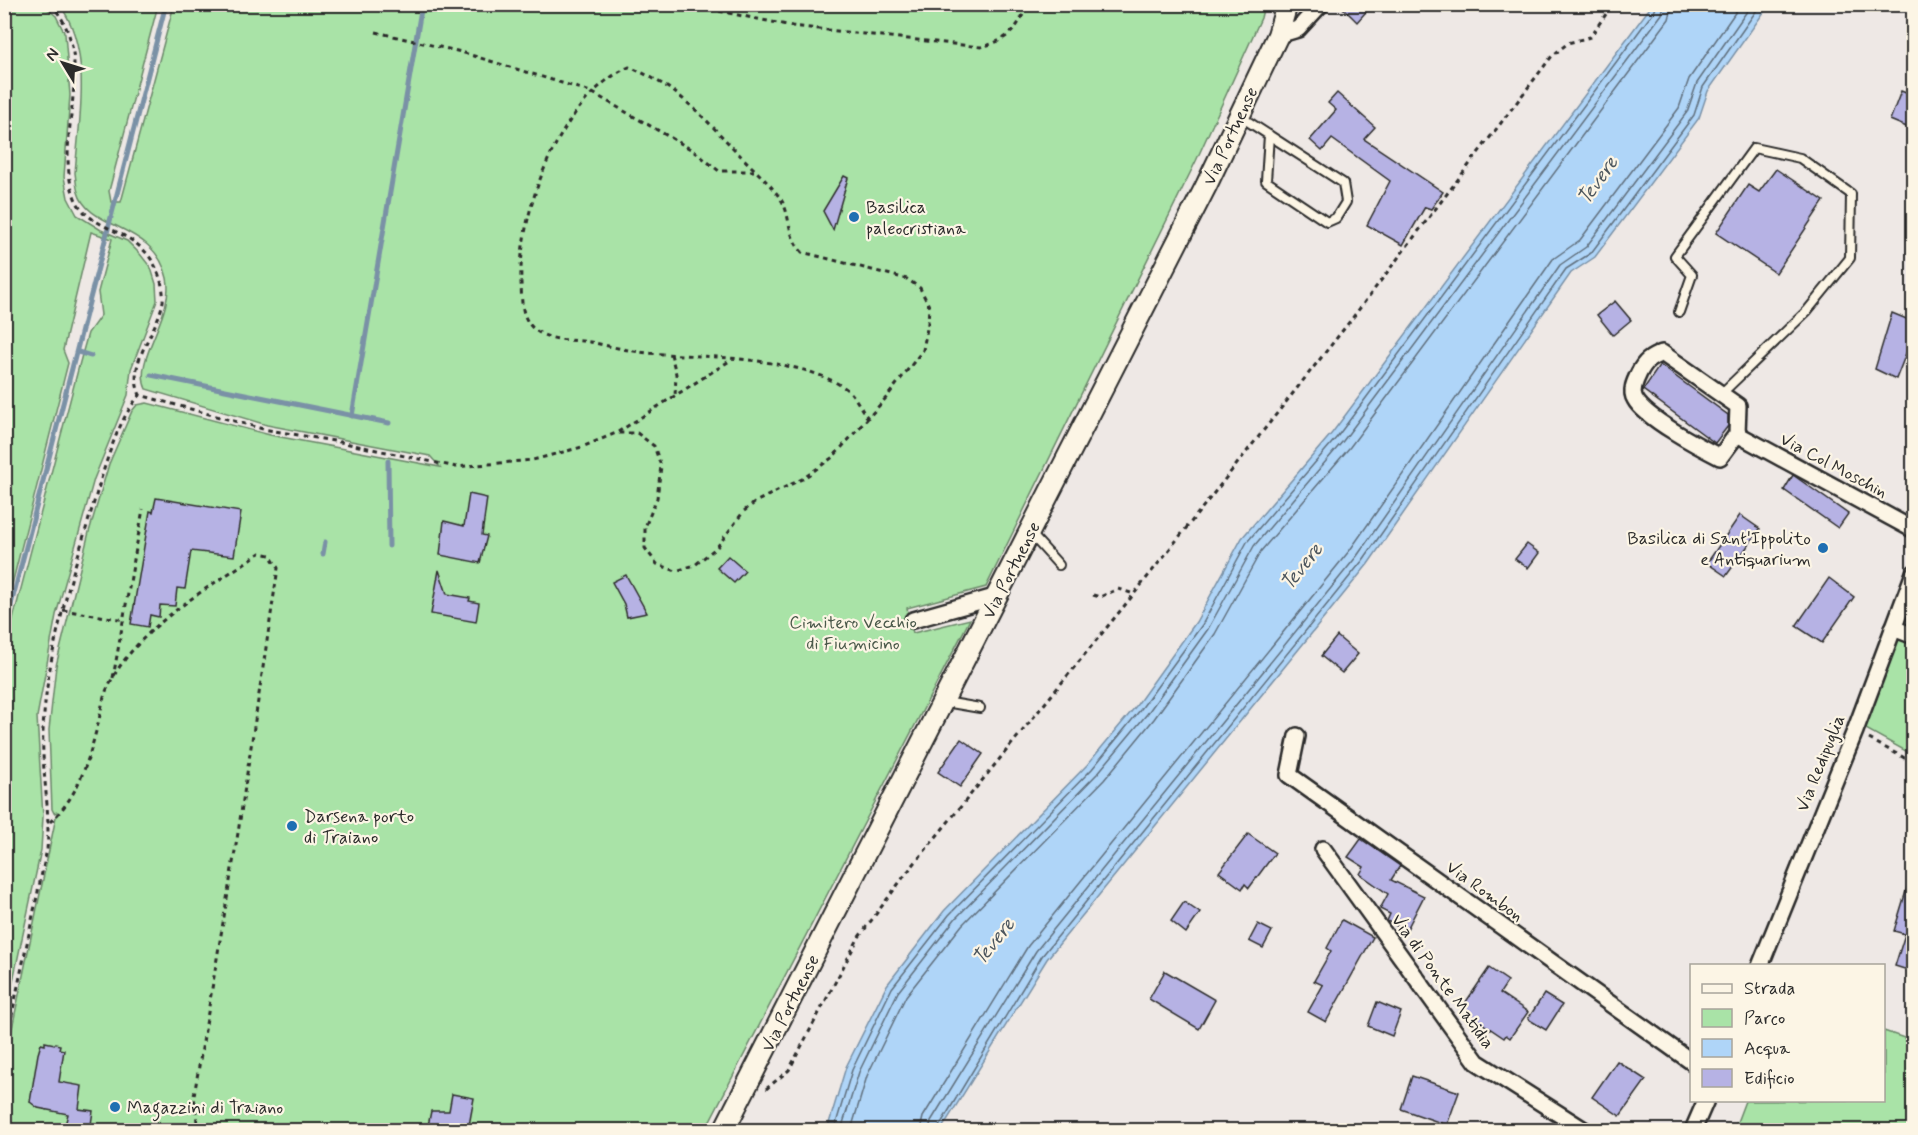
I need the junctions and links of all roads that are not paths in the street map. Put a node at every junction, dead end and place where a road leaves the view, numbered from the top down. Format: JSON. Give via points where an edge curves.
{"nodes":[{"id":1,"x":1287,"y":4,"type":"edge"},
{"id":2,"x":1321,"y":4,"type":"edge"},
{"id":3,"x":1278,"y":35,"type":"junction"},
{"id":4,"x":1239,"y":116,"type":"junction"},
{"id":5,"x":1269,"y":135,"type":"junction"},
{"id":6,"x":1679,"y":312,"type":"dead end"},
{"id":7,"x":1721,"y":394,"type":"junction"},
{"id":8,"x":1737,"y":434,"type":"junction"},
{"id":9,"x":1914,"y":530,"type":"edge"},
{"id":10,"x":1030,"y":533,"type":"junction"},
{"id":11,"x":1059,"y":564,"type":"dead end"},
{"id":12,"x":1914,"y":573,"type":"edge"},
{"id":13,"x":998,"y":596,"type":"junction"},
{"id":14,"x":913,"y":620,"type":"dead end"},
{"id":15,"x":1893,"y":628,"type":"junction"},
{"id":16,"x":1914,"y":636,"type":"edge"},
{"id":17,"x":944,"y":702,"type":"junction"},
{"id":18,"x":980,"y":708,"type":"dead end"},
{"id":19,"x":1297,"y":736,"type":"dead end"},
{"id":20,"x":1323,"y":849,"type":"dead end"},
{"id":21,"x":1761,"y":964,"type":"edge"},
{"id":22,"x":1690,"y":1061,"type":"edge"},
{"id":23,"x":1706,"y":1102,"type":"edge"},
{"id":24,"x":724,"y":1131,"type":"edge"},
{"id":25,"x":1584,"y":1131,"type":"edge"},
{"id":26,"x":1693,"y":1131,"type":"edge"}],
"edges":[{"from":1,"to":3,"type":"street","name":"Via Portuense"},
{"from":2,"to":3,"type":"street","via":[[1298,29]]},
{"from":3,"to":4,"type":"street","name":"Via Portuense"},
{"from":4,"to":5,"type":"lane"},
{"from":4,"to":10,"type":"street","name":"Via Portuense"},
{"from":5,"to":5,"type":"lane","via":[[1343,183],[1346,202],[1336,218],[1327,222],[1266,181]]},
{"from":6,"to":7,"type":"lane","via":[[1692,275],[1675,256],[1754,148],[1800,158],[1851,194],[1850,258],[1807,310]]},
{"from":7,"to":8,"type":"street","via":[[1738,406]]},
{"from":7,"to":8,"type":"street","via":[[1662,353],[1645,360],[1633,384],[1634,399],[1647,412],[1720,457]]},
{"from":8,"to":9,"type":"street","name":"Via Col Moschin"},
{"from":10,"to":11,"type":"lane"},
{"from":10,"to":13,"type":"street","name":"Via Portuense"},
{"from":12,"to":15,"type":"street","name":"Via Redipuglia"},
{"from":13,"to":14,"type":"street"},
{"from":13,"to":17,"type":"street","name":"Via Portuense"},
{"from":15,"to":16,"type":"street"},
{"from":15,"to":21,"type":"street","name":"Via Redipuglia"},
{"from":17,"to":18,"type":"lane"},
{"from":17,"to":24,"type":"street","name":"Via Portuense"},
{"from":19,"to":22,"type":"street","name":"Via Rombon","via":[[1289,775]]},
{"from":20,"to":25,"type":"street","name":"Via di Ponte Matidia","via":[[1477,1062]]},
{"from":23,"to":26,"type":"street"}]}
